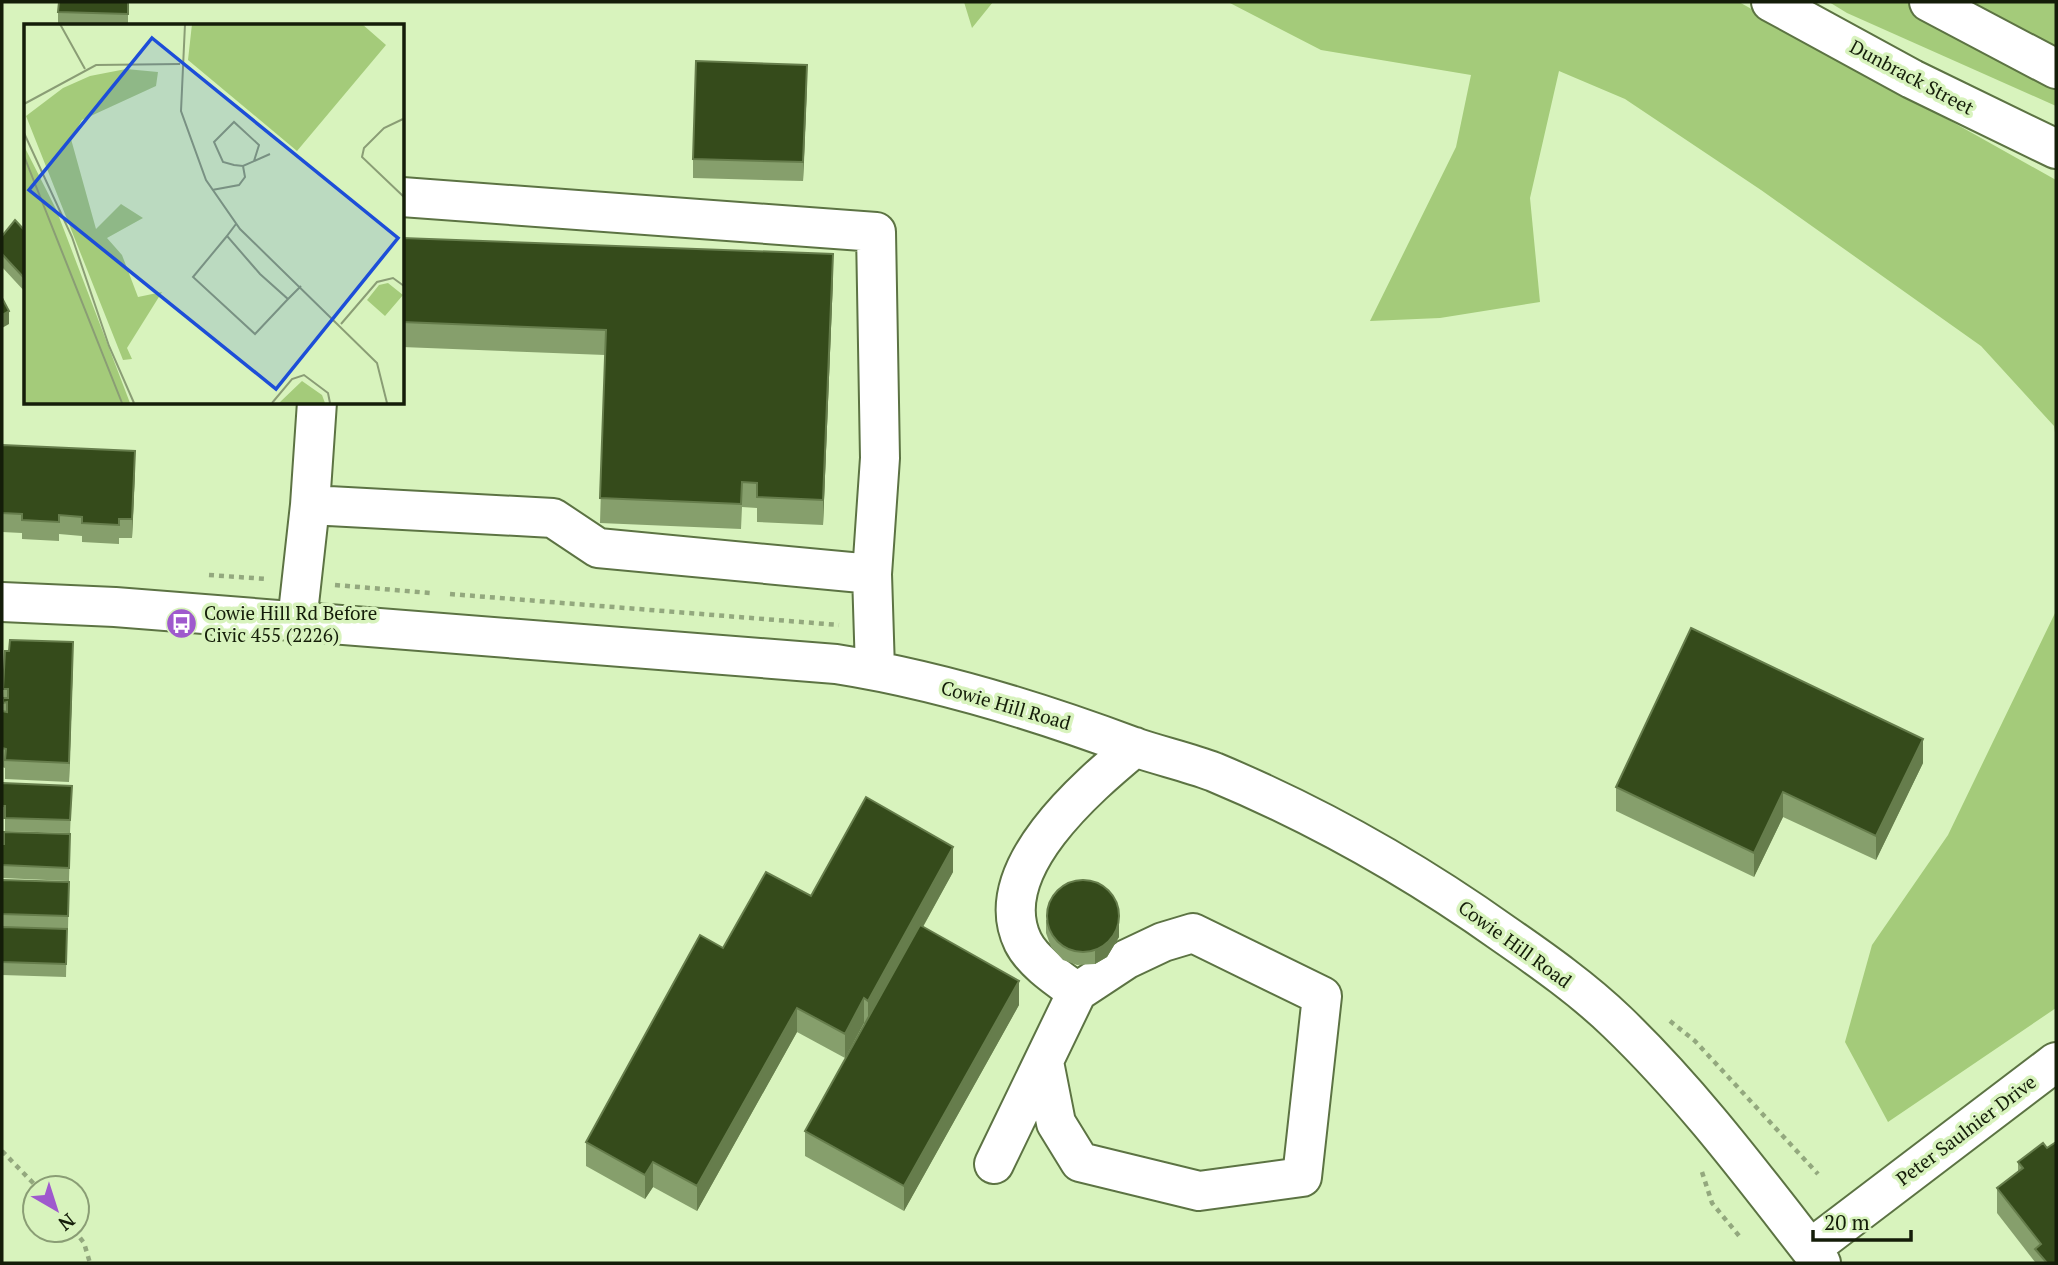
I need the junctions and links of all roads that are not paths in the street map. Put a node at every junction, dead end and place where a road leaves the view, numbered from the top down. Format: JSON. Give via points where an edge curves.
{"nodes":[{"id":1,"x":1771,"y":2,"type":"edge"},
{"id":2,"x":1929,"y":2,"type":"edge"},
{"id":3,"x":2056,"y":69,"type":"edge"},
{"id":4,"x":2056,"y":149,"type":"edge"},
{"id":5,"x":404,"y":197,"type":"edge"},
{"id":6,"x":317,"y":404,"type":"edge"},
{"id":7,"x":310,"y":505,"type":"junction"},
{"id":8,"x":872,"y":574,"type":"junction"},
{"id":9,"x":2,"y":602,"type":"edge"},
{"id":10,"x":297,"y":622,"type":"junction"},
{"id":11,"x":875,"y":670,"type":"junction"},
{"id":12,"x":1135,"y":747,"type":"junction"},
{"id":13,"x":1077,"y":992,"type":"junction"},
{"id":14,"x":1044,"y":1062,"type":"junction"},
{"id":15,"x":2056,"y":1062,"type":"edge"},
{"id":16,"x":994,"y":1164,"type":"dead end"},
{"id":17,"x":1815,"y":1256,"type":"edge"}],
"edges":[{"from":1,"to":4,"type":"street","name":"Dunbrack Street","via":[[1912,79]]},
{"from":2,"to":3,"type":"street"},
{"from":5,"to":8,"type":"street","via":[[876,232],[880,458]]},
{"from":6,"to":7,"type":"street"},
{"from":7,"to":8,"type":"street","via":[[553,517],[598,548]]},
{"from":7,"to":10,"type":"street"},
{"from":8,"to":11,"type":"street"},
{"from":9,"to":10,"type":"street","name":"Cowie Hill Road"},
{"from":10,"to":11,"type":"street","name":"Cowie Hill Road"},
{"from":11,"to":12,"type":"street","name":"Cowie Hill Road","via":[[1092,729]]},
{"from":12,"to":13,"type":"street","via":[[1081,792],[1037,846],[1020,880],[1017,918],[1023,942],[1048,970]]},
{"from":12,"to":17,"type":"street","name":"Cowie Hill Road","via":[[1279,800],[1454,899],[1532,954],[1616,1021],[1711,1120]]},
{"from":13,"to":14,"type":"street"},
{"from":13,"to":14,"type":"street","via":[[1127,959],[1193,933],[1322,996],[1302,1177],[1199,1191],[1080,1163],[1056,1123]]},
{"from":14,"to":16,"type":"street"},
{"from":15,"to":17,"type":"street","name":"Peter Saulnier Drive"}]}
